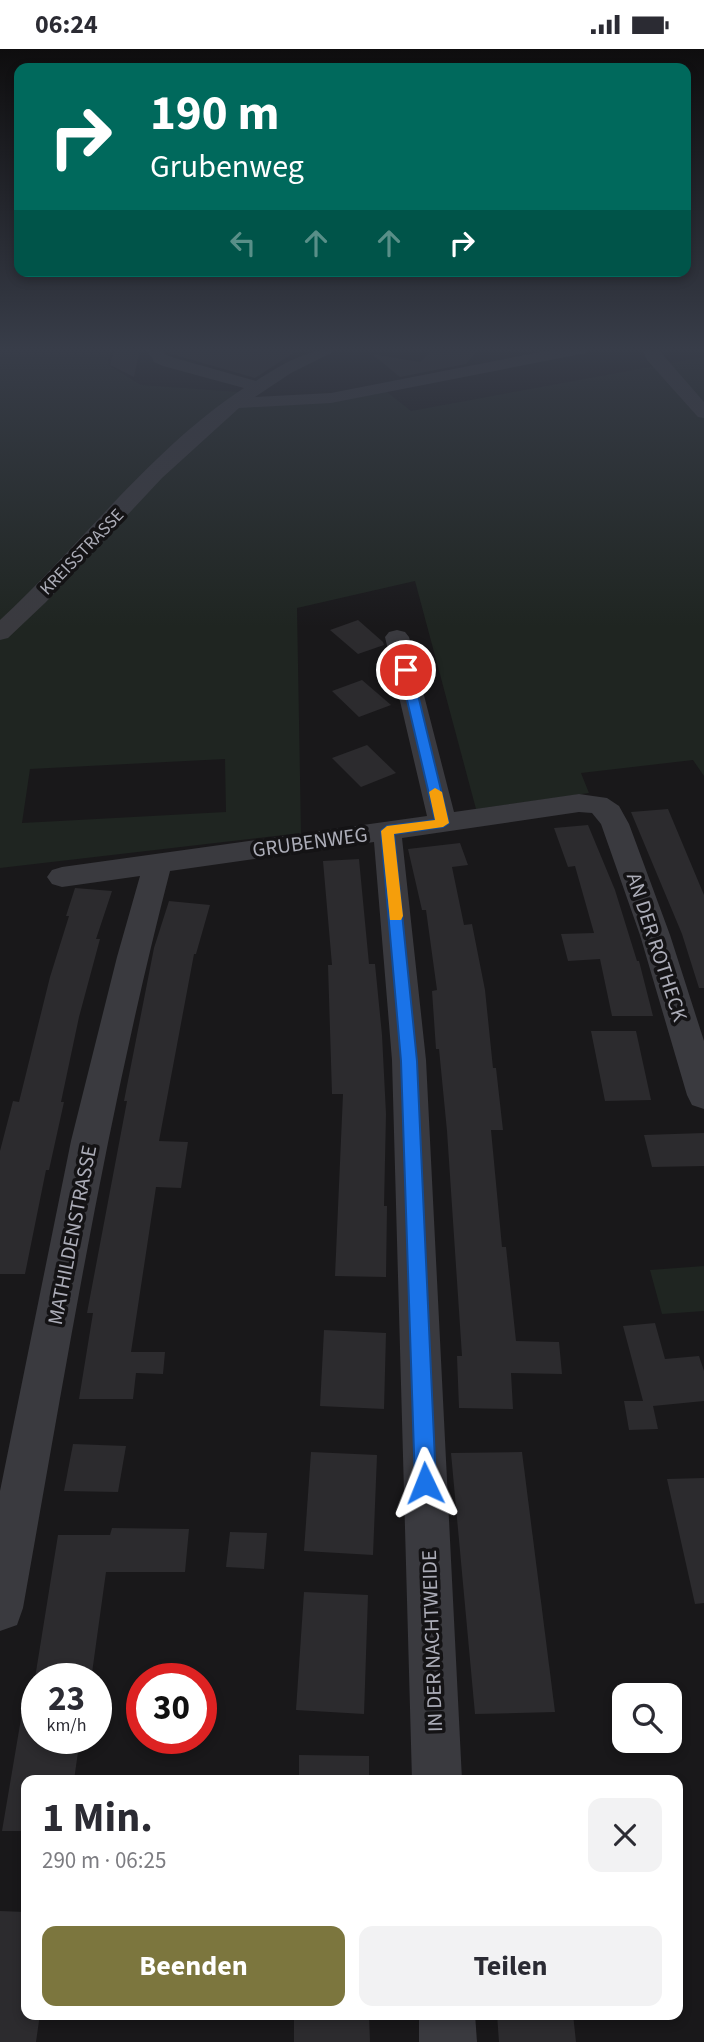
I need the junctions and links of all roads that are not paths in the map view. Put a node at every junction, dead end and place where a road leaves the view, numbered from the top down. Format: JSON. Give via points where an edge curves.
{"nodes":[{"id":1,"x":191,"y":441,"type":"edge"},
{"id":2,"x":0,"y":633,"type":"edge"},
{"id":3,"x":397,"y":637,"type":"dead end"},
{"id":4,"x":599,"y":803,"type":"joint"},
{"id":5,"x":443,"y":823,"type":"junction"},
{"id":6,"x":387,"y":831,"type":"junction"},
{"id":7,"x":157,"y":865,"type":"junction"},
{"id":8,"x":62,"y":877,"type":"dead end"},
{"id":9,"x":704,"y":1095,"type":"edge"},
{"id":10,"x":0,"y":1608,"type":"edge"},
{"id":11,"x":438,"y":1775,"type":"edge"},
{"id":12,"x":447,"y":2020,"type":"edge"},
{"id":13,"x":448,"y":2042,"type":"edge"}],
"edges":[{"from":1,"to":2,"type":"street","name":"KREISSTRASSE"},
{"from":3,"to":5,"type":"street"},
{"from":4,"to":5,"type":"street","name":"GRUBENWEG"},
{"from":4,"to":9,"type":"street","name":"AN DER ROTHECK","via":[[610,811],[633,873]]},
{"from":5,"to":6,"type":"street","name":"GRUBENWEG"},
{"from":6,"to":7,"type":"street","name":"GRUBENWEG"},
{"from":6,"to":11,"type":"street","name":"IN DER NACHTWEIDE","via":[[409,1061]]},
{"from":7,"to":8,"type":"street","name":"GRUBENWEG"},
{"from":7,"to":10,"type":"street","name":"MATHILDENSTRASSE","via":[[100,1086]]},
{"from":12,"to":13,"type":"street"}]}
